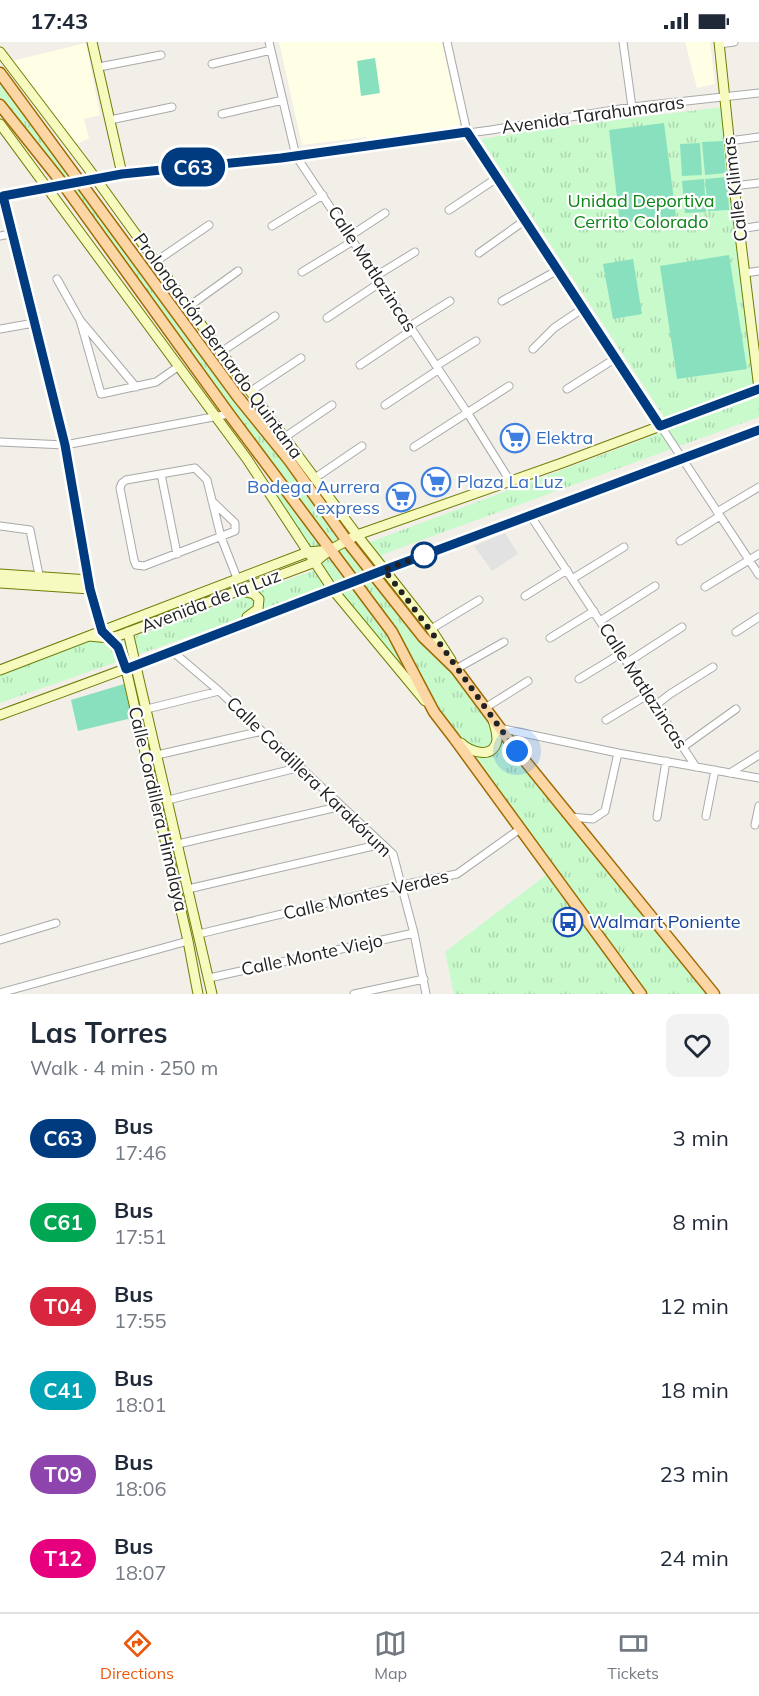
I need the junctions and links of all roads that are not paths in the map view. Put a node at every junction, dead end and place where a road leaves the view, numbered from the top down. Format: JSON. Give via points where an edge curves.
{"nodes":[{"id":1,"x":92,"y":42,"type":"edge"},
{"id":2,"x":447,"y":42,"type":"edge"},
{"id":3,"x":623,"y":42,"type":"edge"},
{"id":4,"x":734,"y":42,"type":"edge"},
{"id":5,"x":719,"y":43,"type":"edge"},
{"id":6,"x":270,"y":46,"type":"edge"},
{"id":7,"x":0,"y":52,"type":"edge"},
{"id":8,"x":161,"y":54,"type":"dead end"},
{"id":9,"x":212,"y":64,"type":"dead end"},
{"id":10,"x":99,"y":68,"type":"junction"},
{"id":11,"x":13,"y":70,"type":"junction"},
{"id":12,"x":0,"y":74,"type":"edge"},
{"id":13,"x":759,"y":93,"type":"edge"},
{"id":14,"x":724,"y":97,"type":"junction"},
{"id":15,"x":283,"y":100,"type":"junction"},
{"id":16,"x":0,"y":105,"type":"edge"},
{"id":17,"x":172,"y":107,"type":"dead end"},
{"id":18,"x":632,"y":107,"type":"junction"},
{"id":19,"x":222,"y":114,"type":"dead end"},
{"id":20,"x":110,"y":120,"type":"junction"},
{"id":21,"x":0,"y":124,"type":"edge"},
{"id":22,"x":467,"y":132,"type":"junction"},
{"id":23,"x":759,"y":137,"type":"edge"},
{"id":24,"x":729,"y":141,"type":"junction"},
{"id":25,"x":296,"y":156,"type":"junction"},
{"id":26,"x":122,"y":174,"type":"junction"},
{"id":27,"x":497,"y":178,"type":"junction"},
{"id":28,"x":96,"y":179,"type":"junction"},
{"id":29,"x":81,"y":181,"type":"junction"},
{"id":30,"x":759,"y":183,"type":"edge"},
{"id":31,"x":63,"y":184,"type":"junction"},
{"id":32,"x":734,"y":186,"type":"junction"},
{"id":33,"x":47,"y":187,"type":"junction"},
{"id":34,"x":323,"y":195,"type":"junction"},
{"id":35,"x":2,"y":196,"type":"edge"},
{"id":36,"x":449,"y":210,"type":"dead end"},
{"id":37,"x":385,"y":213,"type":"dead end"},
{"id":38,"x":524,"y":221,"type":"junction"},
{"id":39,"x":209,"y":225,"type":"dead end"},
{"id":40,"x":272,"y":226,"type":"dead end"},
{"id":41,"x":759,"y":226,"type":"edge"},
{"id":42,"x":740,"y":229,"type":"junction"},
{"id":43,"x":14,"y":233,"type":"junction"},
{"id":44,"x":0,"y":236,"type":"edge"},
{"id":45,"x":352,"y":238,"type":"junction"},
{"id":46,"x":415,"y":252,"type":"dead end"},
{"id":47,"x":479,"y":254,"type":"dead end"},
{"id":48,"x":155,"y":262,"type":"junction"},
{"id":49,"x":558,"y":270,"type":"junction"},
{"id":50,"x":238,"y":271,"type":"dead end"},
{"id":51,"x":759,"y":271,"type":"edge"},
{"id":52,"x":302,"y":272,"type":"dead end"},
{"id":53,"x":745,"y":273,"type":"junction"},
{"id":54,"x":57,"y":279,"type":"dead end"},
{"id":55,"x":378,"y":279,"type":"junction"},
{"id":56,"x":450,"y":301,"type":"dead end"},
{"id":57,"x":502,"y":301,"type":"dead end"},
{"id":58,"x":188,"y":307,"type":"junction"},
{"id":59,"x":582,"y":309,"type":"junction"},
{"id":60,"x":275,"y":316,"type":"dead end"},
{"id":61,"x":327,"y":318,"type":"dead end"},
{"id":62,"x":80,"y":320,"type":"junction"},
{"id":63,"x":34,"y":323,"type":"junction"},
{"id":64,"x":411,"y":328,"type":"junction"},
{"id":65,"x":0,"y":329,"type":"edge"},
{"id":66,"x":756,"y":336,"type":"edge"},
{"id":67,"x":476,"y":341,"type":"dead end"},
{"id":68,"x":533,"y":349,"type":"dead end"},
{"id":69,"x":221,"y":352,"type":"junction"},
{"id":70,"x":301,"y":358,"type":"dead end"},
{"id":71,"x":616,"y":358,"type":"junction"},
{"id":72,"x":360,"y":365,"type":"dead end"},
{"id":73,"x":179,"y":366,"type":"junction"},
{"id":74,"x":437,"y":368,"type":"junction"},
{"id":75,"x":509,"y":386,"type":"dead end"},
{"id":76,"x":136,"y":387,"type":"junction"},
{"id":77,"x":567,"y":389,"type":"dead end"},
{"id":78,"x":759,"y":389,"type":"edge"},
{"id":79,"x":251,"y":391,"type":"junction"},
{"id":80,"x":332,"y":405,"type":"dead end"},
{"id":81,"x":385,"y":405,"type":"dead end"},
{"id":82,"x":467,"y":412,"type":"junction"},
{"id":83,"x":230,"y":414,"type":"junction"},
{"id":84,"x":216,"y":417,"type":"junction"},
{"id":85,"x":660,"y":426,"type":"junction"},
{"id":86,"x":759,"y":430,"type":"edge"},
{"id":87,"x":285,"y":437,"type":"junction"},
{"id":88,"x":0,"y":442,"type":"edge"},
{"id":89,"x":65,"y":445,"type":"junction"},
{"id":90,"x":362,"y":446,"type":"dead end"},
{"id":91,"x":414,"y":447,"type":"dead end"},
{"id":92,"x":682,"y":458,"type":"junction"},
{"id":93,"x":161,"y":474,"type":"junction"},
{"id":94,"x":315,"y":478,"type":"junction"},
{"id":95,"x":510,"y":481,"type":"junction"},
{"id":96,"x":759,"y":487,"type":"edge"},
{"id":97,"x":212,"y":501,"type":"junction"},
{"id":98,"x":719,"y":514,"type":"junction"},
{"id":99,"x":530,"y":515,"type":"junction"},
{"id":100,"x":0,"y":526,"type":"edge"},
{"id":101,"x":357,"y":535,"type":"junction"},
{"id":102,"x":221,"y":537,"type":"junction"},
{"id":103,"x":680,"y":541,"type":"dead end"},
{"id":104,"x":347,"y":542,"type":"junction"},
{"id":105,"x":624,"y":547,"type":"dead end"},
{"id":106,"x":330,"y":550,"type":"junction"},
{"id":107,"x":308,"y":552,"type":"junction"},
{"id":108,"x":177,"y":554,"type":"junction"},
{"id":109,"x":759,"y":554,"type":"edge"},
{"id":110,"x":749,"y":560,"type":"junction"},
{"id":111,"x":315,"y":562,"type":"junction"},
{"id":112,"x":384,"y":570,"type":"junction"},
{"id":113,"x":567,"y":570,"type":"junction"},
{"id":114,"x":0,"y":574,"type":"edge"},
{"id":115,"x":372,"y":574,"type":"junction"},
{"id":116,"x":759,"y":575,"type":"edge"},
{"id":117,"x":237,"y":578,"type":"junction"},
{"id":118,"x":572,"y":579,"type":"junction"},
{"id":119,"x":40,"y":581,"type":"junction"},
{"id":120,"x":353,"y":582,"type":"junction"},
{"id":121,"x":0,"y":583,"type":"edge"},
{"id":122,"x":89,"y":584,"type":"junction"},
{"id":123,"x":655,"y":586,"type":"dead end"},
{"id":124,"x":705,"y":587,"type":"dead end"},
{"id":125,"x":333,"y":590,"type":"junction"},
{"id":126,"x":242,"y":591,"type":"junction"},
{"id":127,"x":525,"y":596,"type":"dead end"},
{"id":128,"x":479,"y":600,"type":"dead end"},
{"id":129,"x":594,"y":611,"type":"junction"},
{"id":130,"x":759,"y":616,"type":"edge"},
{"id":131,"x":600,"y":621,"type":"junction"},
{"id":132,"x":682,"y":627,"type":"dead end"},
{"id":133,"x":431,"y":629,"type":"junction"},
{"id":134,"x":102,"y":631,"type":"junction"},
{"id":135,"x":128,"y":632,"type":"junction"},
{"id":136,"x":736,"y":632,"type":"dead end"},
{"id":137,"x":88,"y":636,"type":"junction"},
{"id":138,"x":110,"y":638,"type":"junction"},
{"id":139,"x":550,"y":638,"type":"dead end"},
{"id":140,"x":504,"y":642,"type":"dead end"},
{"id":141,"x":191,"y":644,"type":"junction"},
{"id":142,"x":172,"y":651,"type":"junction"},
{"id":143,"x":622,"y":653,"type":"junction"},
{"id":144,"x":628,"y":662,"type":"junction"},
{"id":145,"x":136,"y":665,"type":"junction"},
{"id":146,"x":713,"y":667,"type":"dead end"},
{"id":147,"x":126,"y":669,"type":"junction"},
{"id":148,"x":456,"y":669,"type":"junction"},
{"id":149,"x":0,"y":670,"type":"edge"},
{"id":150,"x":579,"y":678,"type":"dead end"},
{"id":151,"x":528,"y":681,"type":"dead end"},
{"id":152,"x":219,"y":691,"type":"junction"},
{"id":153,"x":649,"y":694,"type":"junction"},
{"id":154,"x":656,"y":705,"type":"junction"},
{"id":155,"x":485,"y":708,"type":"junction"},
{"id":156,"x":147,"y":709,"type":"junction"},
{"id":157,"x":736,"y":709,"type":"dead end"},
{"id":158,"x":434,"y":712,"type":"junction"},
{"id":159,"x":0,"y":715,"type":"edge"},
{"id":160,"x":606,"y":720,"type":"dead end"},
{"id":161,"x":496,"y":724,"type":"junction"},
{"id":162,"x":262,"y":731,"type":"junction"},
{"id":163,"x":454,"y":738,"type":"junction"},
{"id":164,"x":683,"y":747,"type":"junction"},
{"id":165,"x":618,"y":753,"type":"junction"},
{"id":166,"x":157,"y":755,"type":"junction"},
{"id":167,"x":759,"y":755,"type":"edge"},
{"id":168,"x":666,"y":761,"type":"junction"},
{"id":169,"x":301,"y":767,"type":"junction"},
{"id":170,"x":696,"y":767,"type":"junction"},
{"id":171,"x":715,"y":770,"type":"junction"},
{"id":172,"x":730,"y":773,"type":"junction"},
{"id":173,"x":759,"y":778,"type":"edge"},
{"id":174,"x":168,"y":800,"type":"junction"},
{"id":175,"x":342,"y":806,"type":"junction"},
{"id":176,"x":759,"y":806,"type":"edge"},
{"id":177,"x":706,"y":816,"type":"dead end"},
{"id":178,"x":570,"y":817,"type":"junction"},
{"id":179,"x":657,"y":817,"type":"dead end"},
{"id":180,"x":755,"y":825,"type":"dead end"},
{"id":181,"x":520,"y":829,"type":"junction"},
{"id":182,"x":178,"y":844,"type":"junction"},
{"id":183,"x":382,"y":844,"type":"junction"},
{"id":184,"x":402,"y":885,"type":"junction"},
{"id":185,"x":188,"y":889,"type":"junction"},
{"id":186,"x":56,"y":923,"type":"dead end"},
{"id":187,"x":414,"y":933,"type":"junction"},
{"id":188,"x":199,"y":934,"type":"junction"},
{"id":189,"x":0,"y":940,"type":"edge"},
{"id":190,"x":188,"y":941,"type":"junction"},
{"id":191,"x":209,"y":978,"type":"junction"},
{"id":192,"x":424,"y":979,"type":"junction"},
{"id":193,"x":0,"y":993,"type":"edge"},
{"id":194,"x":198,"y":994,"type":"edge"},
{"id":195,"x":212,"y":994,"type":"edge"},
{"id":196,"x":354,"y":994,"type":"edge"},
{"id":197,"x":426,"y":994,"type":"edge"},
{"id":198,"x":641,"y":994,"type":"edge"},
{"id":199,"x":714,"y":994,"type":"edge"}],
"edges":[{"from":1,"to":10,"type":"street"},
{"from":2,"to":22,"type":"street"},
{"from":3,"to":18,"type":"street"},
{"from":4,"to":5,"type":"street"},
{"from":5,"to":14,"type":"street","name":"Calle Kilimas"},
{"from":6,"to":9,"type":"street"},
{"from":6,"to":15,"type":"street","name":"Calle Matlazincas"},
{"from":7,"to":11,"type":"street","name":"Prolongación Bernardo Quintana"},
{"from":8,"to":10,"type":"street"},
{"from":10,"to":20,"type":"street"},
{"from":11,"to":12,"type":"street"},
{"from":11,"to":28,"type":"street","name":"Prolongación Bernardo Quintana"},
{"from":12,"to":29,"type":"main road","name":"Prolongación Bernardo Quintana"},
{"from":13,"to":14,"type":"street","name":"Avenida Tarahumaras"},
{"from":14,"to":18,"type":"street","name":"Avenida Tarahumaras"},
{"from":14,"to":24,"type":"street","name":"Calle Kilimas"},
{"from":15,"to":19,"type":"street"},
{"from":15,"to":25,"type":"street","name":"Calle Matlazincas"},
{"from":16,"to":31,"type":"main road","name":"Prolongación Bernardo Quintana"},
{"from":17,"to":20,"type":"street"},
{"from":18,"to":22,"type":"street","name":"Avenida Tarahumaras"},
{"from":20,"to":26,"type":"street"},
{"from":21,"to":33,"type":"street","name":"Prolongación Bernardo Quintana"},
{"from":22,"to":25,"type":"street","name":"Avenida Tarahumaras"},
{"from":22,"to":27,"type":"street"},
{"from":23,"to":24,"type":"street"},
{"from":24,"to":32,"type":"street","name":"Calle Kilimas"},
{"from":25,"to":26,"type":"street","name":"Avenida Tarahumaras"},
{"from":25,"to":34,"type":"street","name":"Calle Matlazincas"},
{"from":26,"to":28,"type":"street","name":"Avenida Tarahumaras"},
{"from":27,"to":36,"type":"street"},
{"from":27,"to":38,"type":"street"},
{"from":28,"to":29,"type":"street","name":"Avenida Tarahumaras"},
{"from":28,"to":48,"type":"street","name":"Prolongación Bernardo Quintana"},
{"from":29,"to":31,"type":"street","name":"Avenida Tarahumaras"},
{"from":29,"to":104,"type":"main road","name":"Prolongación Bernardo Quintana"},
{"from":30,"to":32,"type":"street"},
{"from":31,"to":33,"type":"street","name":"Avenida Tarahumaras"},
{"from":31,"to":83,"type":"main road","name":"Prolongación Bernardo Quintana"},
{"from":32,"to":42,"type":"street","name":"Calle Kilimas"},
{"from":33,"to":35,"type":"street","name":"Avenida Tarahumaras"},
{"from":33,"to":73,"type":"street","name":"Prolongación Bernardo Quintana"},
{"from":34,"to":40,"type":"street"},
{"from":34,"to":45,"type":"street","name":"Calle Matlazincas"},
{"from":35,"to":43,"type":"street"},
{"from":37,"to":45,"type":"street"},
{"from":38,"to":47,"type":"street"},
{"from":38,"to":49,"type":"street"},
{"from":39,"to":48,"type":"street"},
{"from":41,"to":42,"type":"street"},
{"from":42,"to":53,"type":"street","name":"Calle Kilimas"},
{"from":43,"to":44,"type":"street"},
{"from":43,"to":63,"type":"street"},
{"from":45,"to":52,"type":"street"},
{"from":45,"to":55,"type":"street","name":"Calle Matlazincas"},
{"from":46,"to":55,"type":"street"},
{"from":48,"to":58,"type":"street","name":"Prolongación Bernardo Quintana"},
{"from":49,"to":57,"type":"street"},
{"from":49,"to":59,"type":"street"},
{"from":50,"to":58,"type":"street"},
{"from":51,"to":53,"type":"street"},
{"from":53,"to":66,"type":"street","name":"Calle Kilimas"},
{"from":54,"to":62,"type":"street"},
{"from":55,"to":61,"type":"street"},
{"from":55,"to":64,"type":"street","name":"Calle Matlazincas"},
{"from":56,"to":64,"type":"street"},
{"from":58,"to":69,"type":"street","name":"Prolongación Bernardo Quintana"},
{"from":59,"to":68,"type":"street"},
{"from":59,"to":71,"type":"street"},
{"from":60,"to":69,"type":"street"},
{"from":62,"to":76,"type":"street"},
{"from":62,"to":76,"type":"street","via":[[100,392]]},
{"from":63,"to":65,"type":"street"},
{"from":63,"to":89,"type":"street"},
{"from":64,"to":72,"type":"street"},
{"from":64,"to":74,"type":"street","name":"Calle Matlazincas"},
{"from":66,"to":78,"type":"street","name":"Calle Kilimas"},
{"from":67,"to":74,"type":"street"},
{"from":69,"to":79,"type":"street","name":"Prolongación Bernardo Quintana"},
{"from":70,"to":79,"type":"street"},
{"from":71,"to":77,"type":"street"},
{"from":71,"to":85,"type":"street"},
{"from":73,"to":76,"type":"street","via":[[156,382]]},
{"from":73,"to":84,"type":"street","name":"Prolongación Bernardo Quintana"},
{"from":74,"to":81,"type":"street"},
{"from":74,"to":82,"type":"street","name":"Calle Matlazincas"},
{"from":75,"to":82,"type":"street"},
{"from":78,"to":85,"type":"street","name":"Avenida de la Luz"},
{"from":79,"to":87,"type":"street","name":"Prolongación Bernardo Quintana"},
{"from":80,"to":87,"type":"street"},
{"from":82,"to":91,"type":"street"},
{"from":82,"to":95,"type":"street","name":"Calle Matlazincas"},
{"from":83,"to":84,"type":"street"},
{"from":83,"to":106,"type":"main road","name":"Prolongación Bernardo Quintana"},
{"from":84,"to":89,"type":"street"},
{"from":84,"to":107,"type":"street","name":"Prolongación Bernardo Quintana"},
{"from":85,"to":92,"type":"street"},
{"from":85,"to":95,"type":"street","name":"Avenida de la Luz"},
{"from":86,"to":92,"type":"street","name":"Avenida de la Luz"},
{"from":87,"to":94,"type":"street","name":"Prolongación Bernardo Quintana"},
{"from":88,"to":89,"type":"street"},
{"from":89,"to":122,"type":"street"},
{"from":90,"to":94,"type":"street"},
{"from":92,"to":98,"type":"street"},
{"from":92,"to":99,"type":"street","name":"Avenida de la Luz"},
{"from":93,"to":97,"type":"street","via":[[195,468],[207,480]]},
{"from":93,"to":108,"type":"street"},
{"from":93,"to":108,"type":"street","via":[[126,480],[120,485],[134,560],[138,566],[144,566]]},
{"from":94,"to":101,"type":"street","name":"Prolongación Bernardo Quintana"},
{"from":95,"to":101,"type":"street","name":"Avenida de la Luz"},
{"from":96,"to":98,"type":"street"},
{"from":97,"to":102,"type":"street"},
{"from":97,"to":102,"type":"street","via":[[235,523],[235,531]]},
{"from":98,"to":103,"type":"street"},
{"from":98,"to":110,"type":"street"},
{"from":99,"to":112,"type":"street","name":"Avenida de la Luz"},
{"from":99,"to":113,"type":"street","name":"Calle Matlazincas"},
{"from":100,"to":119,"type":"street","via":[[30,530]]},
{"from":101,"to":104,"type":"street","name":"Avenida de la Luz"},
{"from":101,"to":112,"type":"street","name":"Prolongación Bernardo Quintana"},
{"from":102,"to":108,"type":"street"},
{"from":102,"to":117,"type":"street"},
{"from":104,"to":106,"type":"street","name":"Avenida de la Luz"},
{"from":104,"to":115,"type":"main road","name":"Prolongación Bernardo Quintana"},
{"from":105,"to":118,"type":"street"},
{"from":106,"to":107,"type":"street","name":"Avenida de la Luz"},
{"from":106,"to":111,"type":"street","name":"Avenida de la Luz"},
{"from":106,"to":120,"type":"main road","name":"Prolongación Bernardo Quintana"},
{"from":107,"to":111,"type":"street","name":"Prolongación Bernardo Quintana"},
{"from":107,"to":117,"type":"street","name":"Avenida de la Luz"},
{"from":109,"to":110,"type":"street"},
{"from":110,"to":116,"type":"street"},
{"from":110,"to":124,"type":"street"},
{"from":111,"to":125,"type":"street","name":"Prolongación Bernardo Quintana"},
{"from":111,"to":126,"type":"street","name":"Avenida de la Luz"},
{"from":112,"to":115,"type":"street","name":"Avenida de la Luz"},
{"from":112,"to":133,"type":"street","name":"Prolongación Bernardo Quintana"},
{"from":113,"to":118,"type":"street","name":"Calle Matlazincas"},
{"from":113,"to":127,"type":"street"},
{"from":114,"to":119,"type":"street"},
{"from":115,"to":120,"type":"street","name":"Avenida de la Luz"},
{"from":115,"to":148,"type":"main road","name":"Prolongación Bernardo Quintana","via":[[423,637]]},
{"from":117,"to":134,"type":"street","name":"Avenida de la Luz"},
{"from":118,"to":129,"type":"street","name":"Calle Matlazincas"},
{"from":119,"to":121,"type":"street"},
{"from":119,"to":122,"type":"street"},
{"from":120,"to":125,"type":"street","name":"Avenida de la Luz"},
{"from":120,"to":158,"type":"main road","name":"Prolongación Bernardo Quintana","via":[[392,632]]},
{"from":122,"to":134,"type":"street"},
{"from":123,"to":131,"type":"street"},
{"from":125,"to":141,"type":"street","name":"Avenida de la Luz"},
{"from":125,"to":158,"type":"street","name":"Prolongación Bernardo Quintana"},
{"from":126,"to":135,"type":"street","name":"Avenida de la Luz"},
{"from":126,"to":141,"type":"street","via":[[259,598],[256,613],[204,634]]},
{"from":128,"to":133,"type":"street"},
{"from":129,"to":131,"type":"street","name":"Calle Matlazincas"},
{"from":129,"to":139,"type":"street"},
{"from":130,"to":136,"type":"street"},
{"from":131,"to":143,"type":"street","name":"Calle Matlazincas"},
{"from":132,"to":144,"type":"street"},
{"from":133,"to":148,"type":"street","name":"Prolongación Bernardo Quintana"},
{"from":134,"to":137,"type":"street","name":"Avenida de la Luz"},
{"from":134,"to":138,"type":"street","name":"Calle Cordillera Himalaya"},
{"from":135,"to":138,"type":"street","name":"Avenida de la Luz"},
{"from":135,"to":145,"type":"street","name":"Calle Cordillera Himalaya"},
{"from":137,"to":138,"type":"street","name":"Avenida de la Luz"},
{"from":137,"to":149,"type":"street","name":"Avenida de la Luz"},
{"from":138,"to":147,"type":"street","name":"Calle Cordillera Himalaya"},
{"from":140,"to":148,"type":"street"},
{"from":141,"to":142,"type":"street","name":"Avenida de la Luz"},
{"from":142,"to":145,"type":"street","name":"Avenida de la Luz"},
{"from":142,"to":152,"type":"street","name":"Calle Cordillera Karakórum"},
{"from":143,"to":144,"type":"street","name":"Calle Matlazincas"},
{"from":143,"to":150,"type":"street"},
{"from":144,"to":153,"type":"street","name":"Calle Matlazincas"},
{"from":145,"to":147,"type":"street","name":"Avenida de la Luz"},
{"from":145,"to":156,"type":"street","name":"Calle Cordillera Himalaya"},
{"from":146,"to":154,"type":"street"},
{"from":147,"to":159,"type":"street","name":"Avenida de la Luz"},
{"from":147,"to":190,"type":"street","name":"Calle Cordillera Himalaya"},
{"from":148,"to":155,"type":"main road","name":"Prolongación Bernardo Quintana"},
{"from":151,"to":155,"type":"street"},
{"from":152,"to":156,"type":"street"},
{"from":152,"to":162,"type":"street","name":"Calle Cordillera Karakórum"},
{"from":153,"to":154,"type":"street","name":"Calle Matlazincas"},
{"from":153,"to":160,"type":"street"},
{"from":154,"to":164,"type":"street","name":"Calle Matlazincas"},
{"from":155,"to":161,"type":"main road","name":"Prolongación Bernardo Quintana"},
{"from":156,"to":166,"type":"street","name":"Calle Cordillera Himalaya"},
{"from":157,"to":164,"type":"street"},
{"from":158,"to":163,"type":"main road","name":"Prolongación Bernardo Quintana"},
{"from":161,"to":163,"type":"street","via":[[497,739],[490,750],[472,752]]},
{"from":161,"to":165,"type":"street"},
{"from":161,"to":178,"type":"main road","name":"Prolongación Bernardo Quintana"},
{"from":162,"to":166,"type":"street"},
{"from":162,"to":169,"type":"street","name":"Calle Cordillera Karakórum"},
{"from":163,"to":181,"type":"main road","name":"Prolongación Bernardo Quintana"},
{"from":164,"to":170,"type":"street","name":"Calle Matlazincas"},
{"from":165,"to":168,"type":"street"},
{"from":165,"to":178,"type":"street","via":[[605,811],[593,819]]},
{"from":166,"to":174,"type":"street","name":"Calle Cordillera Himalaya"},
{"from":167,"to":172,"type":"street"},
{"from":168,"to":170,"type":"street"},
{"from":168,"to":179,"type":"street"},
{"from":169,"to":174,"type":"street"},
{"from":169,"to":175,"type":"street","name":"Calle Cordillera Karakórum"},
{"from":170,"to":171,"type":"street"},
{"from":171,"to":172,"type":"street"},
{"from":171,"to":177,"type":"street"},
{"from":172,"to":173,"type":"street"},
{"from":174,"to":182,"type":"street","name":"Calle Cordillera Himalaya"},
{"from":175,"to":182,"type":"street"},
{"from":175,"to":183,"type":"street","name":"Calle Cordillera Karakórum"},
{"from":176,"to":180,"type":"street"},
{"from":178,"to":199,"type":"main road","name":"Prolongación Bernardo Quintana"},
{"from":181,"to":184,"type":"street","name":"Calle Montes Verdes","via":[[457,874]]},
{"from":181,"to":198,"type":"main road","name":"Prolongación Bernardo Quintana"},
{"from":182,"to":185,"type":"street","name":"Calle Cordillera Himalaya"},
{"from":183,"to":184,"type":"street","name":"Calle Cordillera Karakórum","via":[[393,854]]},
{"from":183,"to":185,"type":"street"},
{"from":184,"to":187,"type":"street","name":"Calle Cordillera Karakórum"},
{"from":184,"to":188,"type":"street","name":"Calle Montes Verdes"},
{"from":185,"to":188,"type":"street","name":"Calle Cordillera Himalaya"},
{"from":186,"to":189,"type":"street"},
{"from":187,"to":191,"type":"street","name":"Calle Monte Viejo"},
{"from":187,"to":192,"type":"street","name":"Calle Cordillera Karakórum"},
{"from":188,"to":191,"type":"street","name":"Calle Cordillera Himalaya"},
{"from":190,"to":193,"type":"street"},
{"from":190,"to":194,"type":"street","name":"Calle Cordillera Himalaya"},
{"from":191,"to":195,"type":"street","name":"Calle Cordillera Himalaya"},
{"from":192,"to":196,"type":"street"},
{"from":192,"to":197,"type":"street","name":"Calle Cordillera Karakórum"}]}
